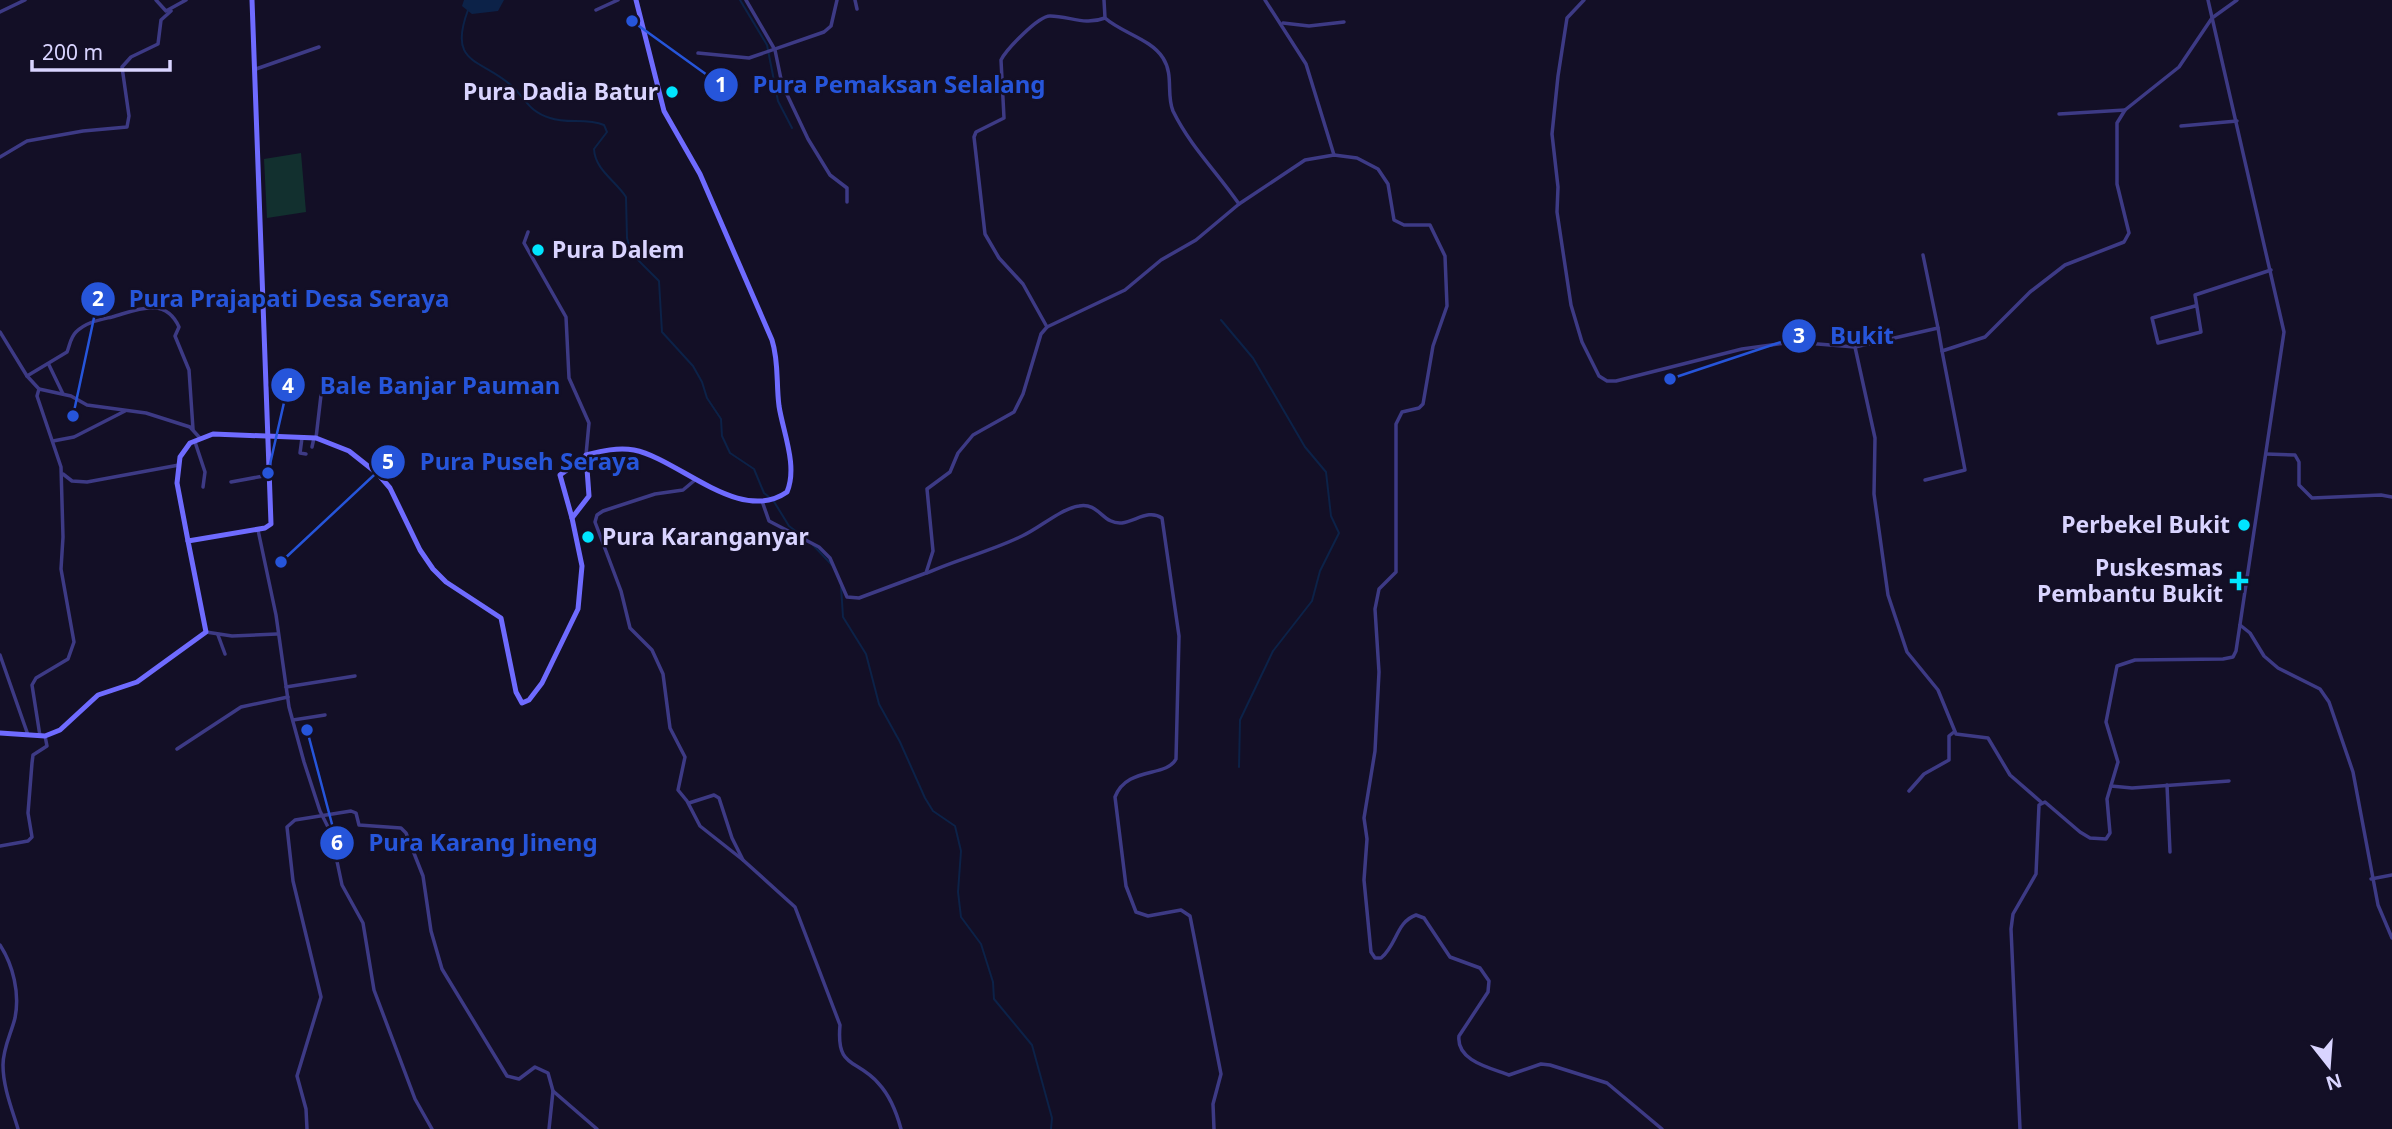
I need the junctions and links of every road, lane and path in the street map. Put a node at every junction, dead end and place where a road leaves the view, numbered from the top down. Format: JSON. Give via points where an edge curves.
{"nodes":[{"id":1,"x":25,"y":0,"type":"edge"},
{"id":2,"x":156,"y":0,"type":"edge"},
{"id":3,"x":186,"y":0,"type":"edge"},
{"id":4,"x":252,"y":0,"type":"edge"},
{"id":5,"x":618,"y":0,"type":"edge"},
{"id":6,"x":636,"y":0,"type":"edge"},
{"id":7,"x":746,"y":0,"type":"edge"},
{"id":8,"x":837,"y":0,"type":"edge"},
{"id":9,"x":855,"y":0,"type":"edge"},
{"id":10,"x":1104,"y":0,"type":"edge"},
{"id":11,"x":1265,"y":0,"type":"edge"},
{"id":12,"x":1584,"y":0,"type":"edge"},
{"id":13,"x":2208,"y":0,"type":"edge"},
{"id":14,"x":2237,"y":0,"type":"edge"},
{"id":15,"x":857,"y":9,"type":"dead end"},
{"id":16,"x":596,"y":10,"type":"dead end"},
{"id":17,"x":171,"y":11,"type":"junction"},
{"id":18,"x":0,"y":12,"type":"edge"},
{"id":19,"x":1105,"y":18,"type":"junction"},
{"id":20,"x":2212,"y":18,"type":"junction"},
{"id":21,"x":1344,"y":22,"type":"dead end"},
{"id":22,"x":1282,"y":23,"type":"junction"},
{"id":23,"x":319,"y":47,"type":"dead end"},
{"id":24,"x":775,"y":50,"type":"junction"},
{"id":25,"x":698,"y":53,"type":"dead end"},
{"id":26,"x":256,"y":69,"type":"junction"},
{"id":27,"x":2125,"y":110,"type":"junction"},
{"id":28,"x":2059,"y":114,"type":"dead end"},
{"id":29,"x":2237,"y":121,"type":"junction"},
{"id":30,"x":2181,"y":126,"type":"dead end"},
{"id":31,"x":1334,"y":155,"type":"junction"},
{"id":32,"x":0,"y":156,"type":"edge"},
{"id":33,"x":847,"y":202,"type":"dead end"},
{"id":34,"x":1239,"y":204,"type":"junction"},
{"id":35,"x":528,"y":232,"type":"dead end"},
{"id":36,"x":1923,"y":255,"type":"dead end"},
{"id":37,"x":2272,"y":270,"type":"junction"},
{"id":38,"x":2195,"y":306,"type":"junction"},
{"id":39,"x":1047,"y":327,"type":"junction"},
{"id":40,"x":1938,"y":328,"type":"junction"},
{"id":41,"x":0,"y":332,"type":"edge"},
{"id":42,"x":1855,"y":347,"type":"junction"},
{"id":43,"x":1942,"y":351,"type":"junction"},
{"id":44,"x":49,"y":365,"type":"junction"},
{"id":45,"x":27,"y":376,"type":"junction"},
{"id":46,"x":39,"y":389,"type":"junction"},
{"id":47,"x":63,"y":394,"type":"junction"},
{"id":48,"x":321,"y":395,"type":"dead end"},
{"id":49,"x":127,"y":410,"type":"junction"},
{"id":50,"x":192,"y":429,"type":"junction"},
{"id":51,"x":240,"y":434,"type":"junction"},
{"id":52,"x":269,"y":434,"type":"junction"},
{"id":53,"x":302,"y":436,"type":"junction"},
{"id":54,"x":197,"y":438,"type":"junction"},
{"id":55,"x":315,"y":438,"type":"junction"},
{"id":56,"x":53,"y":441,"type":"junction"},
{"id":57,"x":240,"y":444,"type":"dead end"},
{"id":58,"x":312,"y":447,"type":"dead end"},
{"id":59,"x":306,"y":454,"type":"dead end"},
{"id":60,"x":2266,"y":454,"type":"junction"},
{"id":61,"x":586,"y":455,"type":"junction"},
{"id":62,"x":178,"y":466,"type":"junction"},
{"id":63,"x":61,"y":473,"type":"junction"},
{"id":64,"x":269,"y":475,"type":"junction"},
{"id":65,"x":695,"y":480,"type":"junction"},
{"id":66,"x":1925,"y":480,"type":"dead end"},
{"id":67,"x":232,"y":482,"type":"dead end"},
{"id":68,"x":203,"y":487,"type":"dead end"},
{"id":69,"x":2392,"y":497,"type":"edge"},
{"id":70,"x":762,"y":501,"type":"junction"},
{"id":71,"x":572,"y":518,"type":"junction"},
{"id":72,"x":258,"y":530,"type":"junction"},
{"id":73,"x":188,"y":541,"type":"junction"},
{"id":74,"x":926,"y":573,"type":"junction"},
{"id":75,"x":2240,"y":625,"type":"junction"},
{"id":76,"x":206,"y":632,"type":"junction"},
{"id":77,"x":277,"y":634,"type":"junction"},
{"id":78,"x":218,"y":635,"type":"junction"},
{"id":79,"x":225,"y":654,"type":"dead end"},
{"id":80,"x":0,"y":655,"type":"edge"},
{"id":81,"x":355,"y":676,"type":"dead end"},
{"id":82,"x":286,"y":687,"type":"junction"},
{"id":83,"x":288,"y":696,"type":"junction"},
{"id":84,"x":325,"y":715,"type":"dead end"},
{"id":85,"x":293,"y":720,"type":"junction"},
{"id":86,"x":1954,"y":732,"type":"junction"},
{"id":87,"x":0,"y":733,"type":"edge"},
{"id":88,"x":28,"y":735,"type":"junction"},
{"id":89,"x":43,"y":736,"type":"junction"},
{"id":90,"x":177,"y":749,"type":"dead end"},
{"id":91,"x":2229,"y":781,"type":"dead end"},
{"id":92,"x":2167,"y":785,"type":"junction"},
{"id":93,"x":2111,"y":786,"type":"junction"},
{"id":94,"x":1909,"y":791,"type":"dead end"},
{"id":95,"x":2041,"y":802,"type":"junction"},
{"id":96,"x":689,"y":803,"type":"junction"},
{"id":97,"x":322,"y":816,"type":"junction"},
{"id":98,"x":0,"y":846,"type":"edge"},
{"id":99,"x":2171,"y":852,"type":"dead end"},
{"id":100,"x":743,"y":860,"type":"junction"},
{"id":101,"x":2392,"y":876,"type":"edge"},
{"id":102,"x":2371,"y":879,"type":"junction"},
{"id":103,"x":2392,"y":938,"type":"edge"},
{"id":104,"x":0,"y":945,"type":"edge"},
{"id":105,"x":553,"y":1091,"type":"junction"},
{"id":106,"x":18,"y":1129,"type":"edge"},
{"id":107,"x":307,"y":1129,"type":"edge"},
{"id":108,"x":432,"y":1129,"type":"edge"},
{"id":109,"x":549,"y":1129,"type":"edge"},
{"id":110,"x":597,"y":1129,"type":"edge"},
{"id":111,"x":901,"y":1129,"type":"edge"},
{"id":112,"x":1214,"y":1129,"type":"edge"},
{"id":113,"x":1662,"y":1129,"type":"edge"},
{"id":114,"x":2020,"y":1129,"type":"edge"}],
"edges":[{"from":1,"to":18,"type":"street"},
{"from":2,"to":17,"type":"street","via":[[162,9]]},
{"from":3,"to":17,"type":"street"},
{"from":4,"to":26,"type":"street"},
{"from":5,"to":16,"type":"street"},
{"from":6,"to":70,"type":"street","via":[[664,111],[700,174],[777,355],[779,405],[791,479],[784,495]]},
{"from":7,"to":24,"type":"street"},
{"from":8,"to":24,"type":"street","via":[[827,30]]},
{"from":9,"to":15,"type":"street"},
{"from":10,"to":19,"type":"street"},
{"from":11,"to":22,"type":"street"},
{"from":12,"to":42,"type":"street","via":[[1567,19],[1552,134],[1558,226],[1571,304],[1597,373],[1616,381],[1703,357],[1793,342]]},
{"from":13,"to":20,"type":"street"},
{"from":14,"to":20,"type":"street"},
{"from":17,"to":32,"type":"street","via":[[161,20],[158,44],[131,57],[122,67],[127,127],[27,141]]},
{"from":19,"to":34,"type":"street","via":[[1164,59],[1175,113],[1193,146]]},
{"from":19,"to":39,"type":"street","via":[[1082,23],[1049,16],[1038,21],[1002,57],[1004,118],[974,136],[985,234],[1023,284]]},
{"from":20,"to":27,"type":"street","via":[[2179,67]]},
{"from":20,"to":29,"type":"street"},
{"from":21,"to":22,"type":"street"},
{"from":22,"to":31,"type":"street","via":[[1306,64]]},
{"from":23,"to":26,"type":"street"},
{"from":24,"to":25,"type":"street","via":[[749,58]]},
{"from":24,"to":33,"type":"street","via":[[785,92],[820,162],[847,188]]},
{"from":26,"to":52,"type":"street"},
{"from":27,"to":28,"type":"street"},
{"from":27,"to":43,"type":"street","via":[[2116,132],[2117,184],[2129,233],[2124,243],[2065,265],[1985,337]]},
{"from":29,"to":30,"type":"street"},
{"from":29,"to":37,"type":"street"},
{"from":31,"to":34,"type":"street","via":[[1297,163]]},
{"from":31,"to":113,"type":"street","via":[[1357,158],[1382,173],[1396,222],[1430,225],[1442,245],[1447,284],[1445,320],[1433,346],[1423,404],[1398,418],[1396,572],[1379,589],[1375,610],[1379,672],[1375,751],[1364,818],[1371,952],[1381,958],[1402,923],[1416,915],[1424,918],[1450,957],[1480,968],[1489,981],[1488,992],[1459,1036],[1468,1058],[1509,1074],[1541,1064],[1607,1083]]},
{"from":34,"to":39,"type":"street","via":[[1125,290]]},
{"from":35,"to":61,"type":"street","via":[[524,243],[566,317],[569,377],[589,424]]},
{"from":36,"to":40,"type":"street"},
{"from":37,"to":38,"type":"street","via":[[2197,293]]},
{"from":37,"to":60,"type":"street","via":[[2284,332]]},
{"from":38,"to":38,"type":"street","via":[[2152,318],[2158,343],[2200,333]]},
{"from":39,"to":74,"type":"street","via":[[1014,412],[973,435],[950,472],[927,489],[933,551]]},
{"from":40,"to":42,"type":"street"},
{"from":40,"to":43,"type":"street"},
{"from":41,"to":45,"type":"street"},
{"from":42,"to":86,"type":"street","via":[[1875,438],[1874,494],[1888,595],[1907,652],[1938,690]]},
{"from":43,"to":66,"type":"street","via":[[1965,470]]},
{"from":44,"to":45,"type":"street"},
{"from":44,"to":47,"type":"street"},
{"from":44,"to":50,"type":"street","via":[[67,352],[72,336],[88,324],[144,306],[165,310],[179,327],[176,336],[188,364]]},
{"from":45,"to":46,"type":"street"},
{"from":46,"to":47,"type":"street"},
{"from":46,"to":56,"type":"street","via":[[37,396]]},
{"from":47,"to":49,"type":"street","via":[[82,404]]},
{"from":48,"to":55,"type":"street"},
{"from":49,"to":50,"type":"street"},
{"from":49,"to":56,"type":"street","via":[[74,437]]},
{"from":50,"to":54,"type":"street"},
{"from":51,"to":52,"type":"street"},
{"from":51,"to":54,"type":"street"},
{"from":51,"to":57,"type":"street"},
{"from":52,"to":53,"type":"street"},
{"from":52,"to":64,"type":"street"},
{"from":53,"to":55,"type":"street"},
{"from":53,"to":59,"type":"street","via":[[300,453]]},
{"from":54,"to":62,"type":"street"},
{"from":54,"to":68,"type":"street","via":[[205,472]]},
{"from":55,"to":58,"type":"street"},
{"from":55,"to":71,"type":"street","via":[[370,467],[388,485],[420,550],[439,576],[501,618],[522,703],[542,683],[578,610],[582,566]]},
{"from":56,"to":63,"type":"street"},
{"from":60,"to":69,"type":"street","via":[[2294,454],[2299,462],[2299,485],[2312,498]]},
{"from":60,"to":75,"type":"street"},
{"from":61,"to":65,"type":"street","via":[[632,450]]},
{"from":61,"to":71,"type":"street","via":[[589,496]]},
{"from":61,"to":71,"type":"street","via":[[560,475]]},
{"from":62,"to":63,"type":"street","via":[[87,482],[72,481]]},
{"from":62,"to":73,"type":"street","via":[[177,489]]},
{"from":63,"to":89,"type":"street","via":[[61,569],[74,642],[68,659],[32,685]]},
{"from":64,"to":67,"type":"street"},
{"from":64,"to":72,"type":"street","via":[[271,524]]},
{"from":65,"to":70,"type":"street"},
{"from":65,"to":96,"type":"street","via":[[683,490],[627,502],[596,518],[630,628],[652,650],[663,674],[672,734],[685,757],[678,790]]},
{"from":70,"to":74,"type":"street","via":[[769,521],[819,547],[830,558],[847,597],[859,598]]},
{"from":72,"to":73,"type":"street"},
{"from":72,"to":77,"type":"street"},
{"from":73,"to":76,"type":"street"},
{"from":74,"to":112,"type":"street","via":[[1021,537],[1077,506],[1096,509],[1109,522],[1156,514],[1162,518],[1179,636],[1176,759],[1171,766],[1129,780],[1115,797],[1126,886],[1136,912],[1148,916],[1181,910],[1190,916],[1221,1074],[1213,1104]]},
{"from":75,"to":93,"type":"street","via":[[2236,652],[2230,658],[2135,660],[2117,666],[2106,722],[2117,755]]},
{"from":75,"to":102,"type":"street","via":[[2264,656],[2319,689],[2329,702],[2353,772]]},
{"from":76,"to":78,"type":"street"},
{"from":76,"to":89,"type":"street","via":[[137,682],[99,695],[66,727]]},
{"from":77,"to":78,"type":"street"},
{"from":77,"to":82,"type":"street"},
{"from":78,"to":79,"type":"street"},
{"from":80,"to":88,"type":"street"},
{"from":81,"to":82,"type":"street"},
{"from":82,"to":83,"type":"street"},
{"from":83,"to":85,"type":"street"},
{"from":83,"to":90,"type":"street","via":[[241,707]]},
{"from":84,"to":85,"type":"street"},
{"from":85,"to":97,"type":"street"},
{"from":86,"to":94,"type":"street","via":[[1949,736],[1949,760],[1924,774]]},
{"from":86,"to":95,"type":"street","via":[[1988,738],[2010,775]]},
{"from":87,"to":88,"type":"street"},
{"from":88,"to":89,"type":"street"},
{"from":89,"to":98,"type":"street","via":[[47,746],[33,755],[32,763],[28,813],[33,837]]},
{"from":91,"to":92,"type":"street"},
{"from":92,"to":93,"type":"street"},
{"from":92,"to":99,"type":"street"},
{"from":93,"to":95,"type":"street","via":[[2106,810],[2110,833],[2102,840],[2080,832]]},
{"from":95,"to":114,"type":"street","via":[[2036,874],[2013,914],[2011,929]]},
{"from":96,"to":100,"type":"street","via":[[703,829]]},
{"from":96,"to":100,"type":"street","via":[[714,794],[719,798]]},
{"from":97,"to":105,"type":"street","via":[[354,811],[359,825],[404,830],[423,876],[442,969],[504,1074],[519,1079],[541,1068],[550,1077]]},
{"from":97,"to":107,"type":"street","via":[[295,820],[288,828],[293,881],[321,997],[297,1076]]},
{"from":97,"to":108,"type":"street","via":[[331,833],[342,885],[364,927],[374,990],[415,1099]]},
{"from":100,"to":111,"type":"street","via":[[796,907],[840,1025],[844,1055],[881,1086]]},
{"from":101,"to":102,"type":"street"},
{"from":102,"to":103,"type":"street"},
{"from":104,"to":106,"type":"street","via":[[11,966],[15,991],[15,1016],[3,1067]]},
{"from":105,"to":109,"type":"street"},
{"from":105,"to":110,"type":"street"}]}
